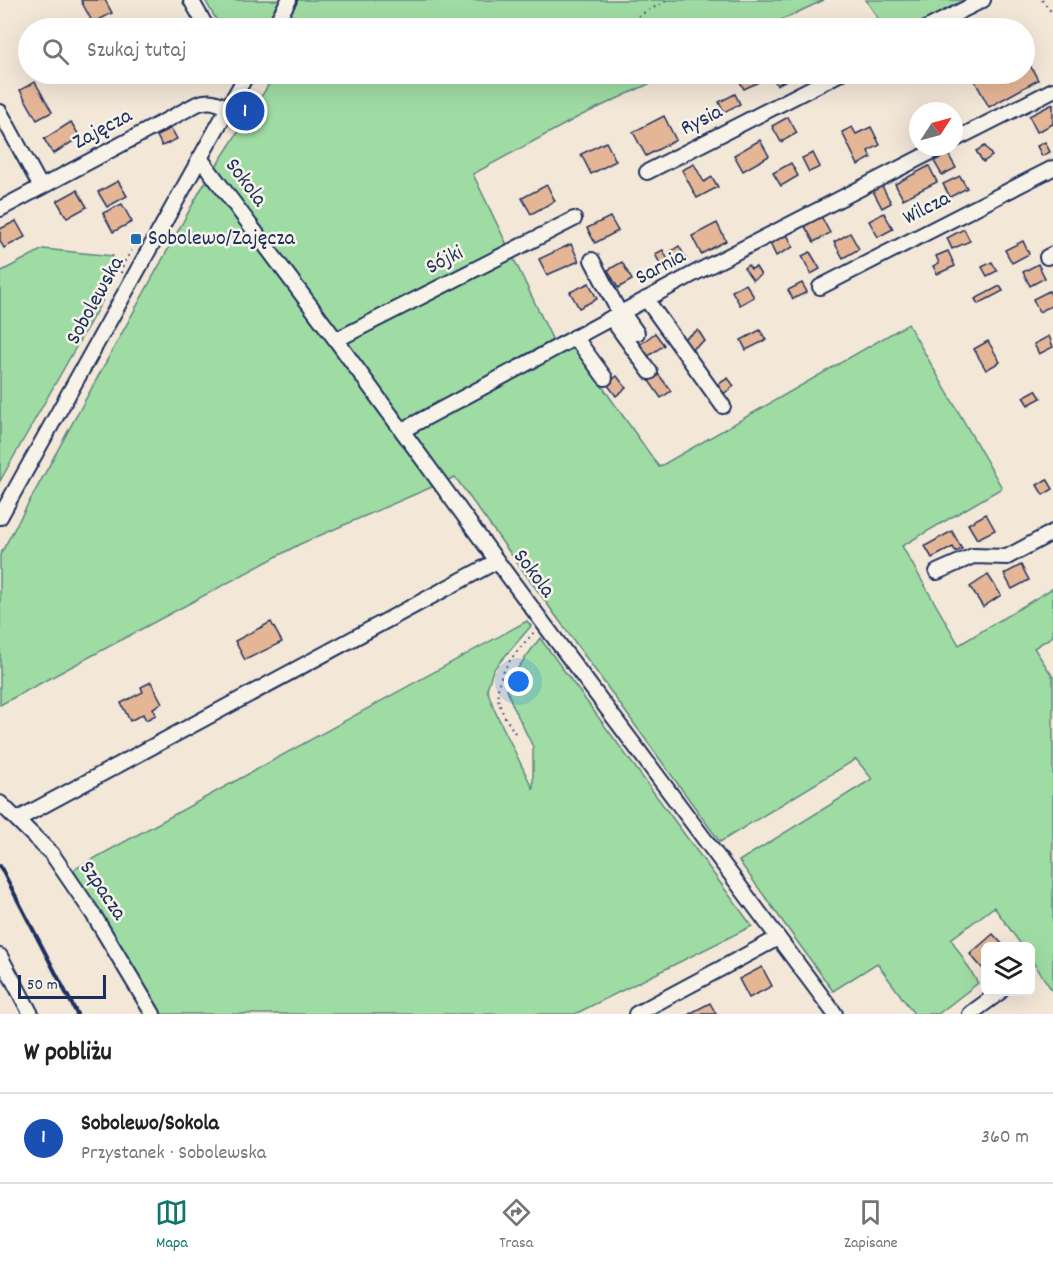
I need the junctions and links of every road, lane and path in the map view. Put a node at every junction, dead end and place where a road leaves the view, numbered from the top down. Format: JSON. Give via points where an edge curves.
{"nodes":[{"id":1,"x":191,"y":0,"type":"edge"},
{"id":2,"x":289,"y":0,"type":"edge"},
{"id":3,"x":668,"y":0,"type":"edge"},
{"id":4,"x":982,"y":0,"type":"edge"},
{"id":5,"x":1042,"y":0,"type":"edge"},
{"id":6,"x":967,"y":8,"type":"junction"},
{"id":7,"x":1053,"y":14,"type":"edge"},
{"id":8,"x":638,"y":16,"type":"dead end"},
{"id":9,"x":201,"y":18,"type":"edge"},
{"id":10,"x":279,"y":18,"type":"edge"},
{"id":11,"x":947,"y":18,"type":"edge"},
{"id":12,"x":974,"y":18,"type":"edge"},
{"id":13,"x":241,"y":84,"type":"edge"},
{"id":14,"x":819,"y":84,"type":"edge"},
{"id":15,"x":1053,"y":90,"type":"edge"},
{"id":16,"x":228,"y":108,"type":"junction"},
{"id":17,"x":0,"y":112,"type":"edge"},
{"id":18,"x":963,"y":135,"type":"edge"},
{"id":19,"x":924,"y":156,"type":"edge"},
{"id":20,"x":200,"y":158,"type":"junction"},
{"id":21,"x":1053,"y":168,"type":"edge"},
{"id":22,"x":647,"y":172,"type":"dead end"},
{"id":23,"x":41,"y":187,"type":"junction"},
{"id":24,"x":0,"y":209,"type":"edge"},
{"id":25,"x":574,"y":219,"type":"dead end"},
{"id":26,"x":592,"y":260,"type":"dead end"},
{"id":27,"x":820,"y":287,"type":"dead end"},
{"id":28,"x":646,"y":299,"type":"junction"},
{"id":29,"x":618,"y":315,"type":"junction"},
{"id":30,"x":637,"y":333,"type":"dead end"},
{"id":31,"x":575,"y":337,"type":"junction"},
{"id":32,"x":336,"y":340,"type":"junction"},
{"id":33,"x":650,"y":372,"type":"dead end"},
{"id":34,"x":605,"y":378,"type":"dead end"},
{"id":35,"x":723,"y":406,"type":"dead end"},
{"id":36,"x":403,"y":430,"type":"junction"},
{"id":37,"x":0,"y":518,"type":"edge"},
{"id":38,"x":1053,"y":532,"type":"edge"},
{"id":39,"x":497,"y":561,"type":"junction"},
{"id":40,"x":937,"y":572,"type":"dead end"},
{"id":41,"x":543,"y":622,"type":"junction"},
{"id":42,"x":515,"y":733,"type":"dead end"},
{"id":43,"x":0,"y":803,"type":"edge"},
{"id":44,"x":18,"y":819,"type":"junction"},
{"id":45,"x":778,"y":938,"type":"junction"},
{"id":46,"x":0,"y":956,"type":"edge"},
{"id":47,"x":995,"y":996,"type":"edge"},
{"id":48,"x":31,"y":1014,"type":"edge"},
{"id":49,"x":153,"y":1014,"type":"edge"},
{"id":50,"x":636,"y":1014,"type":"edge"},
{"id":51,"x":835,"y":1014,"type":"edge"},
{"id":52,"x":970,"y":1014,"type":"edge"}],
"edges":[{"from":1,"to":9,"type":"street"},
{"from":2,"to":10,"type":"street"},
{"from":3,"to":8,"type":"path"},
{"from":4,"to":6,"type":"street"},
{"from":5,"to":7,"type":"path"},
{"from":6,"to":11,"type":"street"},
{"from":6,"to":12,"type":"street"},
{"from":13,"to":16,"type":"street","name":"Sobolewska"},
{"from":14,"to":22,"type":"street","name":"Rysia"},
{"from":15,"to":18,"type":"street"},
{"from":16,"to":20,"type":"street","name":"Sobolewska"},
{"from":16,"to":23,"type":"street","name":"Zajęcza","via":[[213,101],[197,104]]},
{"from":17,"to":23,"type":"street"},
{"from":19,"to":28,"type":"street","name":"Sarnia"},
{"from":20,"to":32,"type":"street","name":"Sokola"},
{"from":20,"to":37,"type":"street","name":"Sobolewska"},
{"from":21,"to":27,"type":"street","name":"Wilcza"},
{"from":23,"to":24,"type":"street","name":"Zajęcza"},
{"from":25,"to":32,"type":"street","name":"Sójki"},
{"from":26,"to":29,"type":"street"},
{"from":28,"to":29,"type":"street","name":"Sarnia"},
{"from":28,"to":35,"type":"street"},
{"from":29,"to":30,"type":"street"},
{"from":29,"to":31,"type":"street","name":"Sarnia"},
{"from":29,"to":33,"type":"street"},
{"from":31,"to":34,"type":"street"},
{"from":31,"to":36,"type":"street","name":"Sarnia"},
{"from":32,"to":36,"type":"street","name":"Sokola"},
{"from":36,"to":39,"type":"street","name":"Sokola"},
{"from":38,"to":40,"type":"street","via":[[1007,557],[973,556]]},
{"from":39,"to":41,"type":"street","name":"Sokola"},
{"from":39,"to":44,"type":"street"},
{"from":41,"to":42,"type":"path","via":[[497,682],[500,707]]},
{"from":41,"to":45,"type":"street","name":"Sokola"},
{"from":43,"to":44,"type":"street","name":"Szpacza"},
{"from":44,"to":49,"type":"street","name":"Szpacza","via":[[52,854]]},
{"from":45,"to":50,"type":"street"},
{"from":45,"to":51,"type":"street","name":"Sokola"},
{"from":46,"to":48,"type":"street"},
{"from":47,"to":52,"type":"street"}]}
